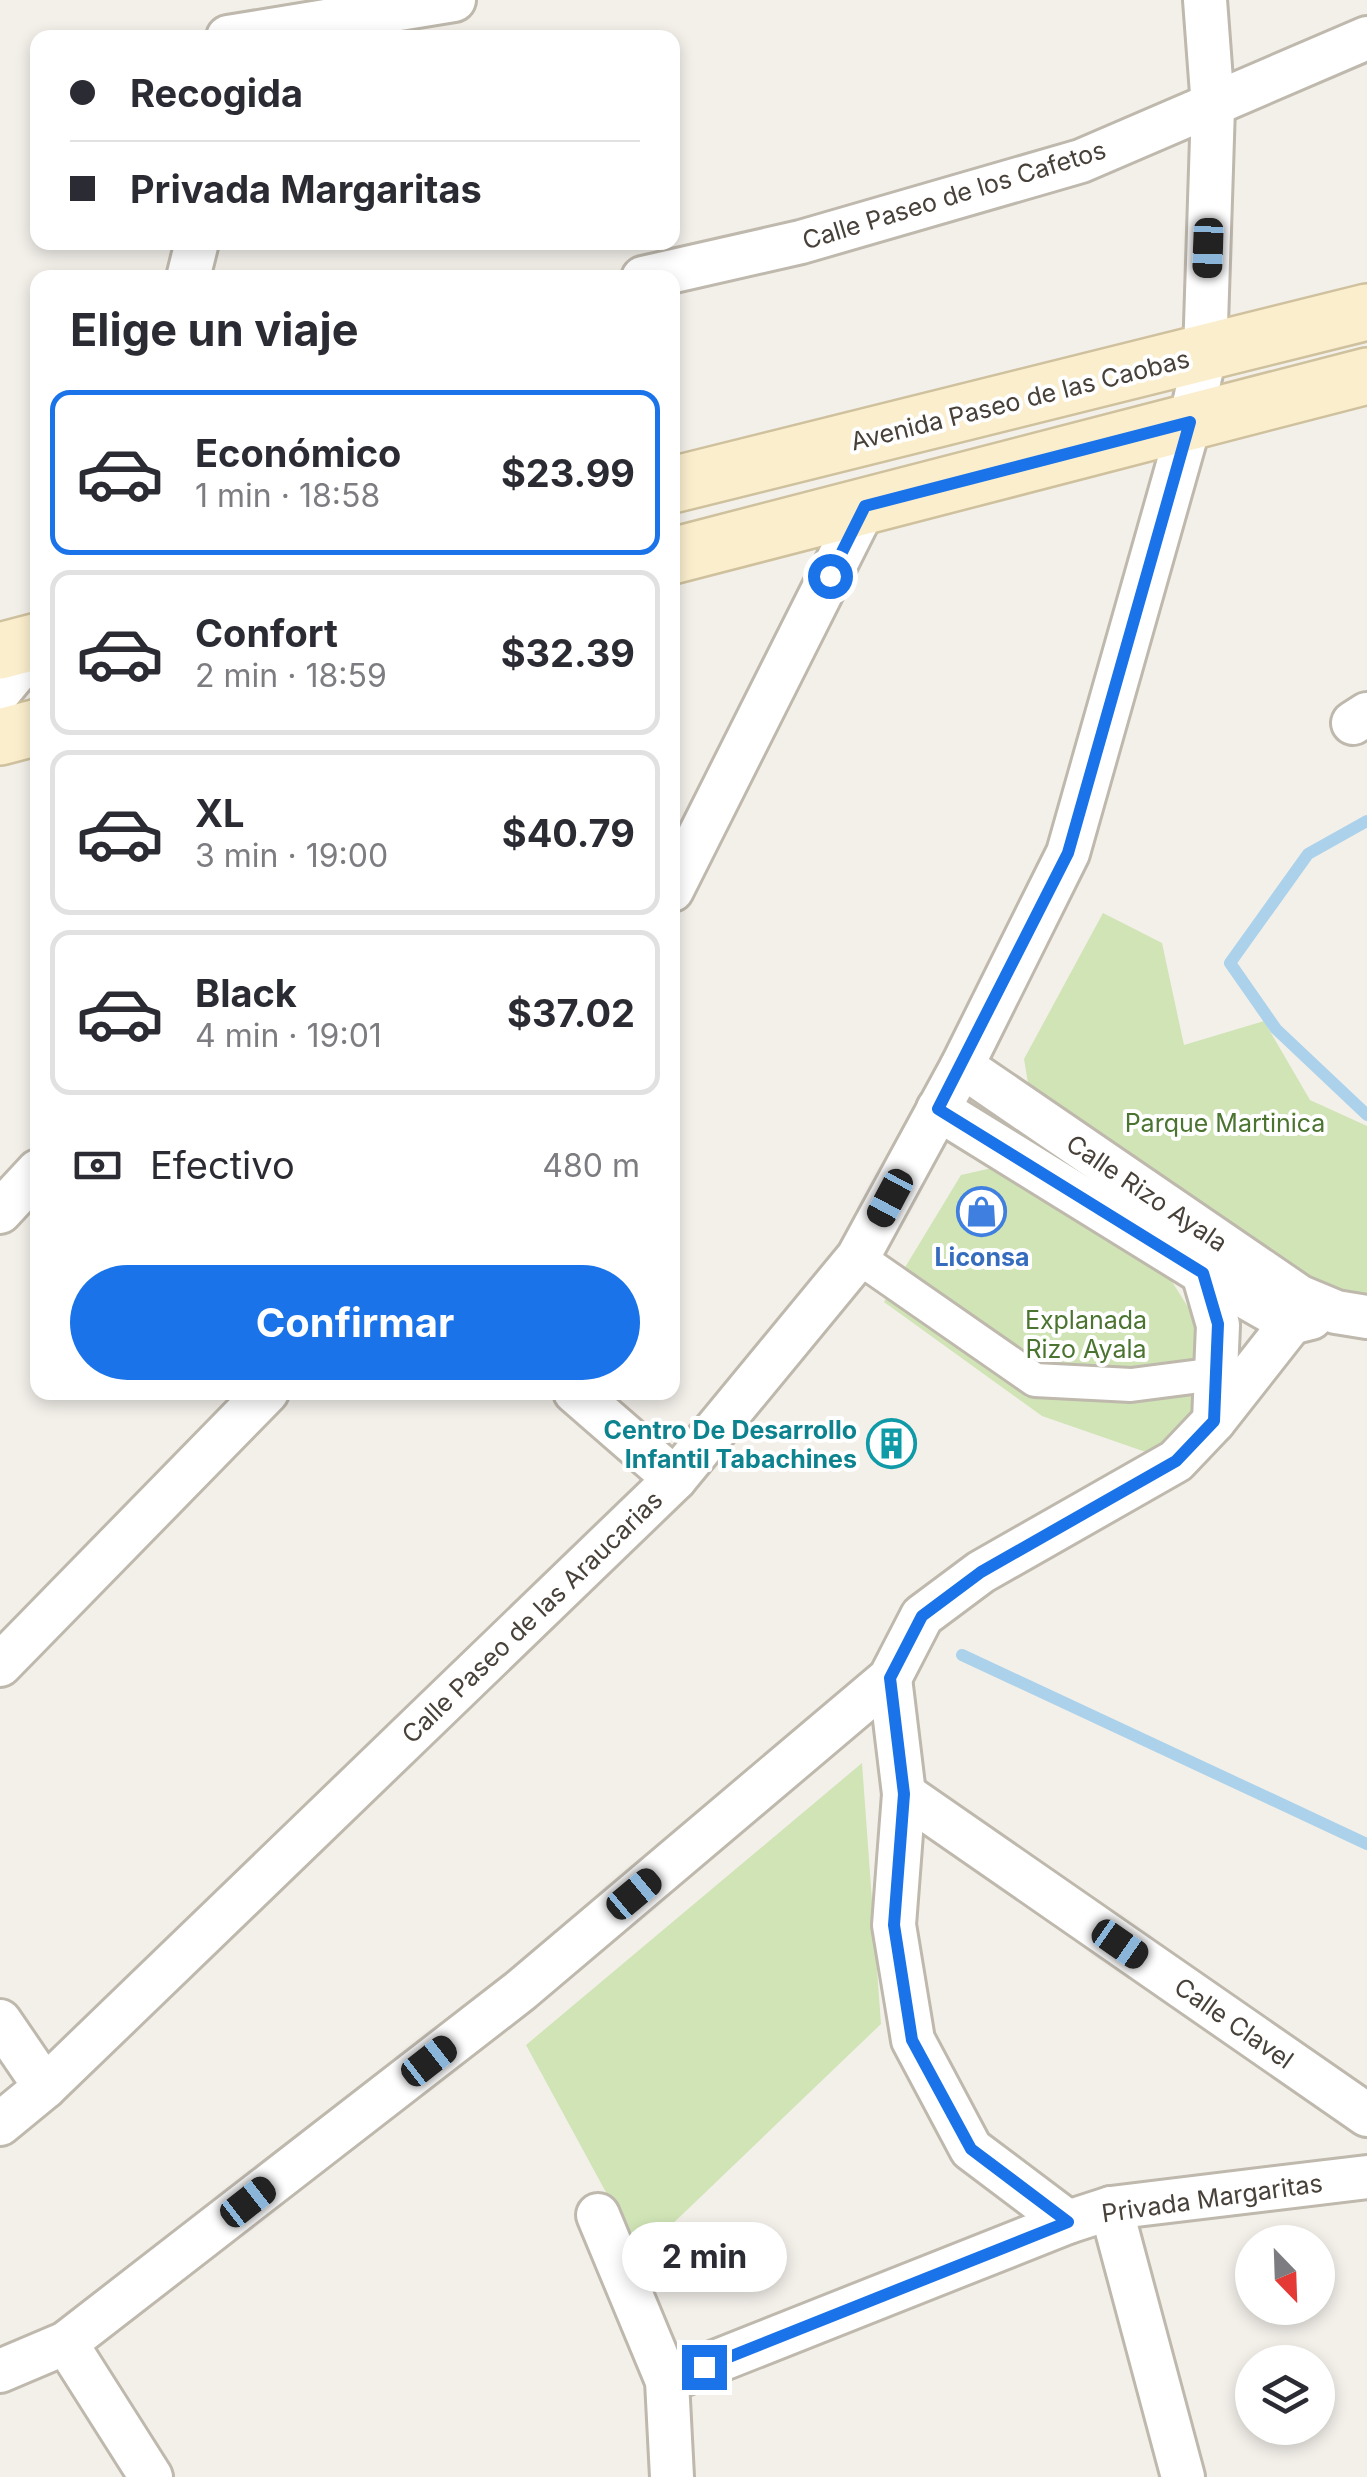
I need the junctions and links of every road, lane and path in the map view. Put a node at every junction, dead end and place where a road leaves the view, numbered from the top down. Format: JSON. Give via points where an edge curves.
{"nodes":[{"id":1,"x":228,"y":0,"type":"edge"},
{"id":2,"x":454,"y":0,"type":"edge"},
{"id":3,"x":1205,"y":0,"type":"edge"},
{"id":4,"x":228,"y":30,"type":"edge"},
{"id":5,"x":271,"y":30,"type":"edge"},
{"id":6,"x":1367,"y":38,"type":"edge"},
{"id":7,"x":1212,"y":107,"type":"junction"},
{"id":8,"x":678,"y":270,"type":"edge"},
{"id":9,"x":1367,"y":312,"type":"edge"},
{"id":10,"x":1205,"y":355,"type":"junction"},
{"id":11,"x":1367,"y":376,"type":"edge"},
{"id":12,"x":1190,"y":422,"type":"junction"},
{"id":13,"x":680,"y":483,"type":"edge"},
{"id":14,"x":865,"y":506,"type":"junction"},
{"id":15,"x":680,"y":554,"type":"edge"},
{"id":16,"x":30,"y":645,"type":"edge"},
{"id":17,"x":0,"y":651,"type":"edge"},
{"id":18,"x":30,"y":653,"type":"edge"},
{"id":19,"x":0,"y":691,"type":"edge"},
{"id":20,"x":30,"y":729,"type":"edge"},
{"id":21,"x":0,"y":738,"type":"edge"},
{"id":22,"x":680,"y":874,"type":"edge"},
{"id":23,"x":962,"y":1066,"type":"junction"},
{"id":24,"x":938,"y":1109,"type":"junction"},
{"id":25,"x":30,"y":1180,"type":"edge"},
{"id":26,"x":0,"y":1212,"type":"edge"},
{"id":27,"x":858,"y":1257,"type":"junction"},
{"id":28,"x":1203,"y":1273,"type":"junction"},
{"id":29,"x":1324,"y":1312,"type":"edge"},
{"id":30,"x":1216,"y":1374,"type":"junction"},
{"id":31,"x":259,"y":1400,"type":"edge"},
{"id":32,"x":584,"y":1400,"type":"edge"},
{"id":33,"x":1214,"y":1421,"type":"junction"},
{"id":34,"x":675,"y":1478,"type":"junction"},
{"id":35,"x":0,"y":1665,"type":"edge"},
{"id":36,"x":890,"y":1678,"type":"junction"},
{"id":37,"x":904,"y":1794,"type":"junction"},
{"id":38,"x":0,"y":2021,"type":"edge"},
{"id":39,"x":45,"y":2086,"type":"junction"},
{"id":40,"x":1367,"y":2115,"type":"edge"},
{"id":41,"x":0,"y":2124,"type":"edge"},
{"id":42,"x":1367,"y":2177,"type":"edge"},
{"id":43,"x":1112,"y":2208,"type":"junction"},
{"id":44,"x":598,"y":2214,"type":"dead end"},
{"id":45,"x":1068,"y":2222,"type":"junction"},
{"id":46,"x":66,"y":2343,"type":"junction"},
{"id":47,"x":0,"y":2371,"type":"edge"},
{"id":48,"x":668,"y":2381,"type":"junction"},
{"id":49,"x":151,"y":2477,"type":"edge"},
{"id":50,"x":672,"y":2477,"type":"edge"},
{"id":51,"x":1182,"y":2477,"type":"edge"}],
"edges":[{"from":1,"to":4,"type":"street"},
{"from":2,"to":5,"type":"street"},
{"from":3,"to":7,"type":"street","name":"Calle Paseo de las Araucarias"},
{"from":6,"to":7,"type":"street","name":"Calle Paseo de los Cafetos"},
{"from":7,"to":8,"type":"street","name":"Calle Paseo de los Cafetos","via":[[1081,161],[801,242]]},
{"from":7,"to":10,"type":"street","name":"Calle Paseo de las Araucarias"},
{"from":9,"to":10,"type":"main road","name":"Avenida Paseo de las Caobas"},
{"from":10,"to":12,"type":"street","name":"Calle Paseo de las Araucarias"},
{"from":10,"to":13,"type":"main road","name":"Avenida Paseo de las Caobas"},
{"from":11,"to":12,"type":"main road"},
{"from":12,"to":14,"type":"main road"},
{"from":12,"to":23,"type":"street","name":"Calle Paseo de las Araucarias","via":[[1068,853]]},
{"from":14,"to":15,"type":"main road"},
{"from":14,"to":22,"type":"street"},
{"from":16,"to":17,"type":"main road"},
{"from":18,"to":19,"type":"street"},
{"from":20,"to":21,"type":"main road"},
{"from":23,"to":24,"type":"street","name":"Calle Paseo de las Araucarias"},
{"from":23,"to":29,"type":"street","name":"Calle Rizo Ayala"},
{"from":24,"to":27,"type":"street","name":"Calle Paseo de las Araucarias"},
{"from":24,"to":28,"type":"street","name":"Calle Rizo Ayala"},
{"from":25,"to":26,"type":"street"},
{"from":27,"to":30,"type":"street","via":[[1035,1380],[1131,1385]]},
{"from":27,"to":34,"type":"street","name":"Calle Paseo de las Araucarias"},
{"from":28,"to":29,"type":"street","name":"Calle Rizo Ayala"},
{"from":28,"to":30,"type":"street","via":[[1218,1324]]},
{"from":29,"to":33,"type":"street"},
{"from":30,"to":33,"type":"street"},
{"from":31,"to":35,"type":"street"},
{"from":32,"to":34,"type":"street"},
{"from":33,"to":36,"type":"street","via":[[1176,1461],[981,1572],[922,1616]]},
{"from":34,"to":39,"type":"street","name":"Calle Paseo de las Araucarias"},
{"from":36,"to":37,"type":"street"},
{"from":36,"to":46,"type":"street","via":[[520,1990]]},
{"from":37,"to":40,"type":"street","name":"Calle Clavel"},
{"from":37,"to":45,"type":"street","via":[[894,1925],[912,2040],[971,2149]]},
{"from":38,"to":39,"type":"street"},
{"from":39,"to":41,"type":"street","name":"Calle Paseo de las Araucarias"},
{"from":42,"to":43,"type":"street","name":"Privada Margaritas"},
{"from":43,"to":45,"type":"street","name":"Privada Margaritas"},
{"from":43,"to":51,"type":"street"},
{"from":44,"to":48,"type":"street"},
{"from":45,"to":48,"type":"street","name":"Privada Margaritas"},
{"from":46,"to":47,"type":"street"},
{"from":46,"to":49,"type":"street"},
{"from":48,"to":50,"type":"street"}]}
